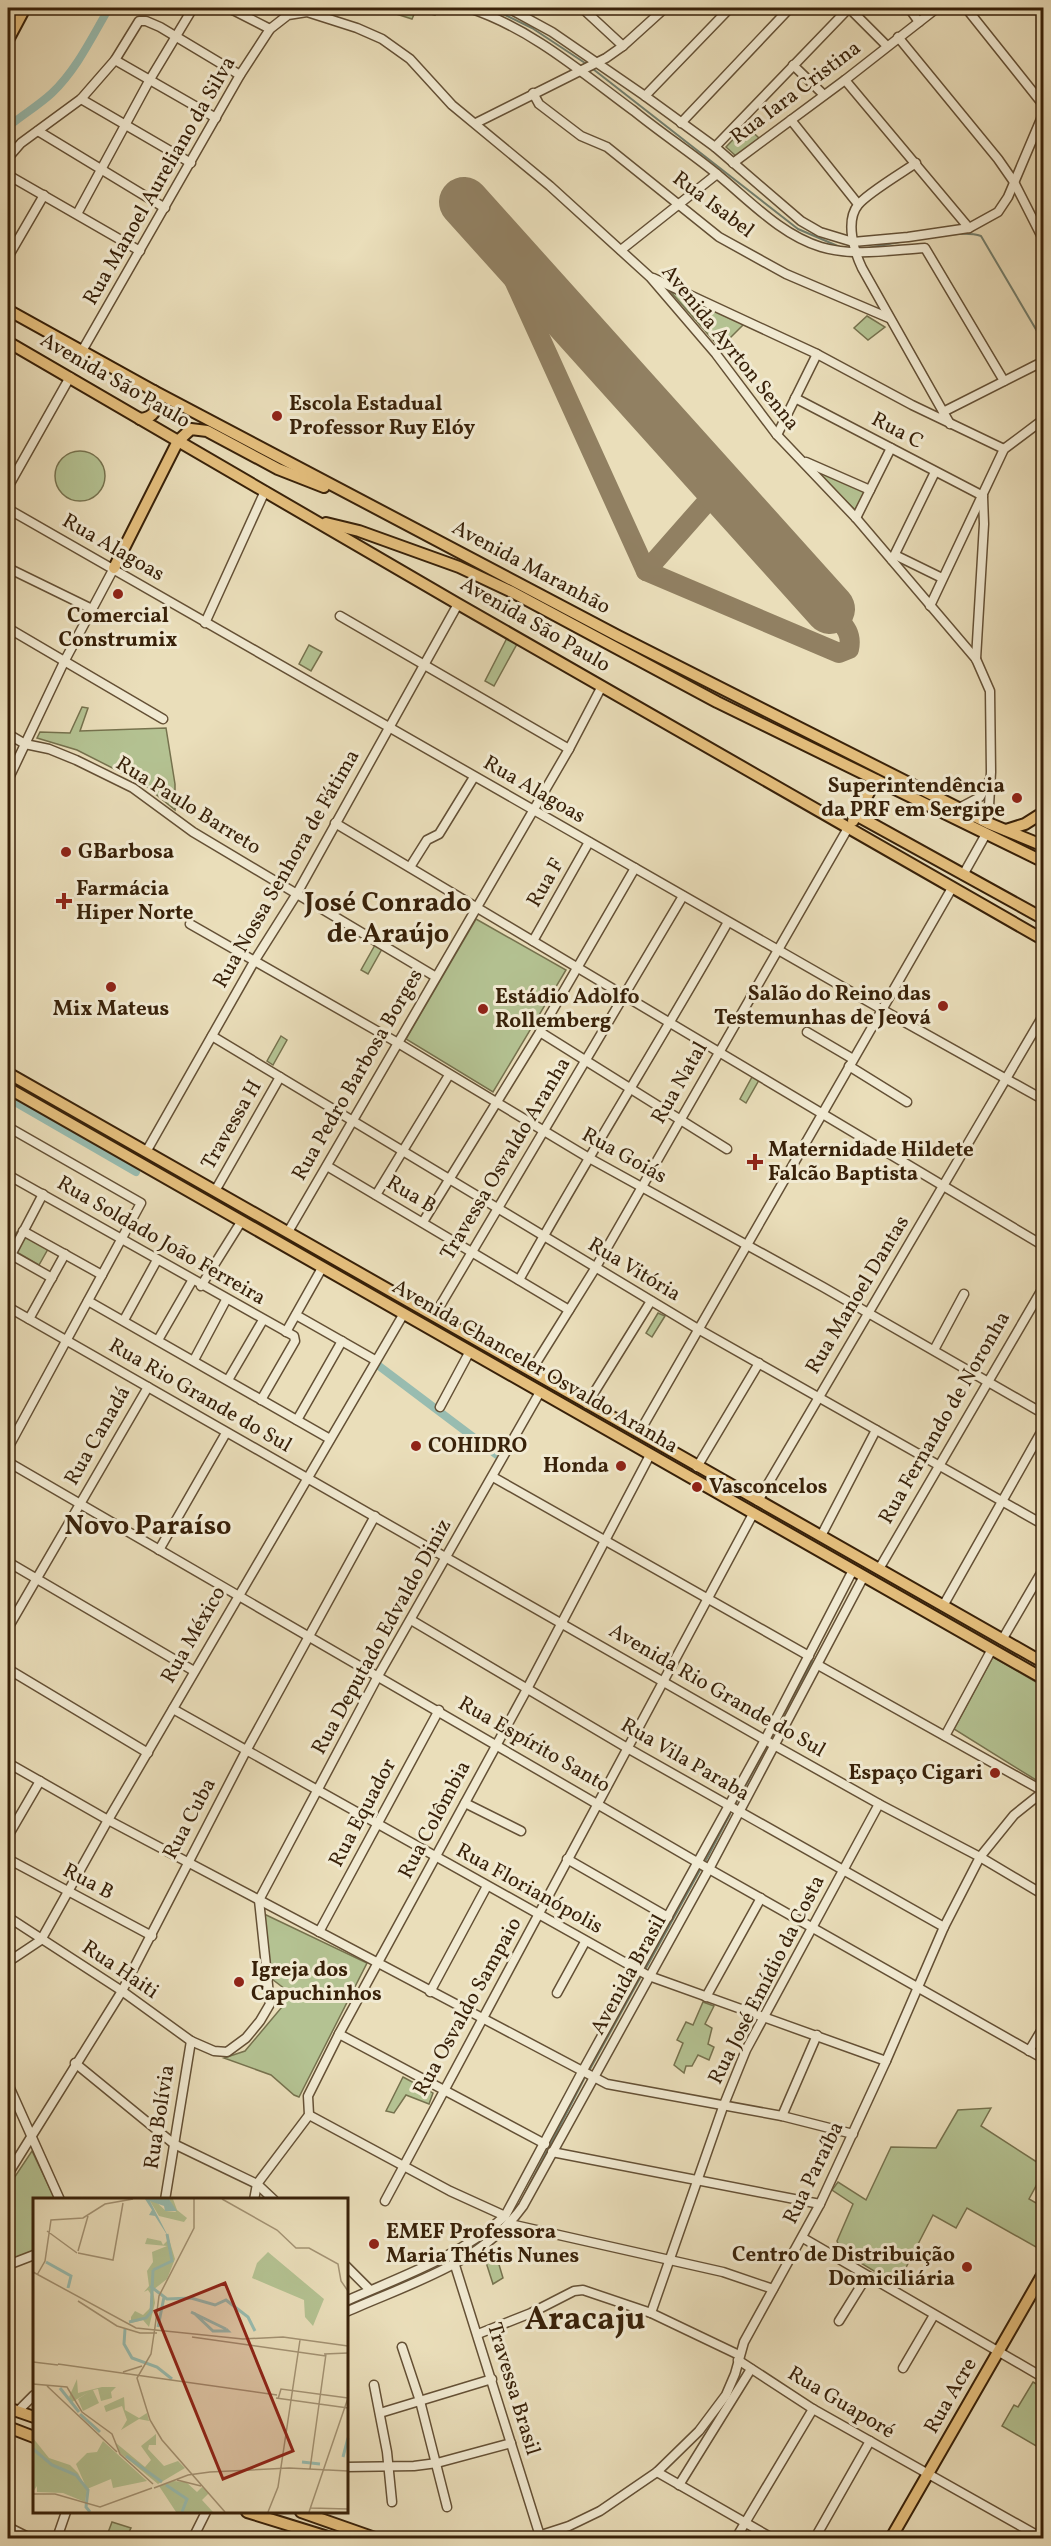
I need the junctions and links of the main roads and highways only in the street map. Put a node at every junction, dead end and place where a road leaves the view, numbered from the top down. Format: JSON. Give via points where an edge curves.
{"nodes":[{"id":1,"x":25,"y":8,"type":"edge"},
{"id":2,"x":8,"y":40,"type":"edge"},
{"id":3,"x":8,"y":310,"type":"edge"},
{"id":4,"x":8,"y":342,"type":"edge"},
{"id":5,"x":154,"y":391,"type":"junction"},
{"id":6,"x":140,"y":419,"type":"junction"},
{"id":7,"x":178,"y":441,"type":"junction"},
{"id":8,"x":363,"y":501,"type":"junction"},
{"id":9,"x":314,"y":520,"type":"junction"},
{"id":10,"x":114,"y":568,"type":"road end"},
{"id":11,"x":742,"y":699,"type":"junction"},
{"id":12,"x":736,"y":711,"type":"junction"},
{"id":13,"x":876,"y":780,"type":"junction"},
{"id":14,"x":1044,"y":812,"type":"edge"},
{"id":15,"x":856,"y":815,"type":"junction"},
{"id":16,"x":848,"y":828,"type":"junction"},
{"id":17,"x":1006,"y":830,"type":"junction"},
{"id":18,"x":1044,"y":846,"type":"edge"},
{"id":19,"x":1044,"y":862,"type":"edge"},
{"id":20,"x":1044,"y":920,"type":"edge"},
{"id":21,"x":1044,"y":940,"type":"edge"},
{"id":22,"x":8,"y":1073,"type":"edge"},
{"id":23,"x":8,"y":1088,"type":"edge"},
{"id":24,"x":1044,"y":1663,"type":"edge"},
{"id":25,"x":1044,"y":1680,"type":"edge"},
{"id":26,"x":1044,"y":2272,"type":"edge"},
{"id":27,"x":13,"y":2409,"type":"edge"},
{"id":28,"x":33,"y":2417,"type":"edge"},
{"id":29,"x":8,"y":2427,"type":"edge"},
{"id":30,"x":33,"y":2437,"type":"edge"},
{"id":31,"x":253,"y":2513,"type":"edge"},
{"id":32,"x":315,"y":2514,"type":"edge"},
{"id":33,"x":330,"y":2538,"type":"edge"},
{"id":34,"x":375,"y":2538,"type":"edge"},
{"id":35,"x":891,"y":2538,"type":"edge"}],
"edges":[{"from":1,"to":2,"type":"main road"},
{"from":3,"to":5,"type":"main road","name":"Avenida Maranhão"},
{"from":4,"to":6,"type":"main road","name":"Avenida São Paulo"},
{"from":5,"to":6,"type":"main road","via":[[155,412]]},
{"from":5,"to":8,"type":"main road","name":"Avenida Maranhão"},
{"from":6,"to":7,"type":"main road","name":"Avenida São Paulo"},
{"from":7,"to":8,"type":"main road","via":[[191,429],[203,430],[278,469]]},
{"from":7,"to":9,"type":"main road","name":"Avenida São Paulo"},
{"from":7,"to":10,"type":"main road"},
{"from":8,"to":11,"type":"main road","name":"Avenida Maranhão"},
{"from":9,"to":12,"type":"main road","name":"Avenida Maranhão","via":[[359,531],[459,567]]},
{"from":9,"to":16,"type":"main road","name":"Avenida São Paulo"},
{"from":11,"to":12,"type":"main road"},
{"from":11,"to":17,"type":"main road","name":"Avenida Maranhão"},
{"from":12,"to":13,"type":"main road","name":"Avenida Maranhão"},
{"from":13,"to":15,"type":"main road","name":"Rua Natal"},
{"from":13,"to":19,"type":"main road","name":"Avenida Maranhão"},
{"from":14,"to":17,"type":"main road","via":[[1026,825]]},
{"from":15,"to":16,"type":"main road","name":"Rua Natal"},
{"from":15,"to":20,"type":"main road"},
{"from":16,"to":21,"type":"main road","name":"Avenida São Paulo"},
{"from":17,"to":18,"type":"main road","name":"Avenida Maranhão"},
{"from":22,"to":24,"type":"main road","name":"Avenida Chanceler Osvaldo Aranha"},
{"from":23,"to":25,"type":"main road","name":"Avenida Chanceler Osvaldo Aranha"},
{"from":26,"to":35,"type":"main road","name":"Rua Acre"},
{"from":27,"to":28,"type":"main road"},
{"from":29,"to":30,"type":"main road"},
{"from":31,"to":33,"type":"main road"},
{"from":32,"to":34,"type":"main road"}]}
